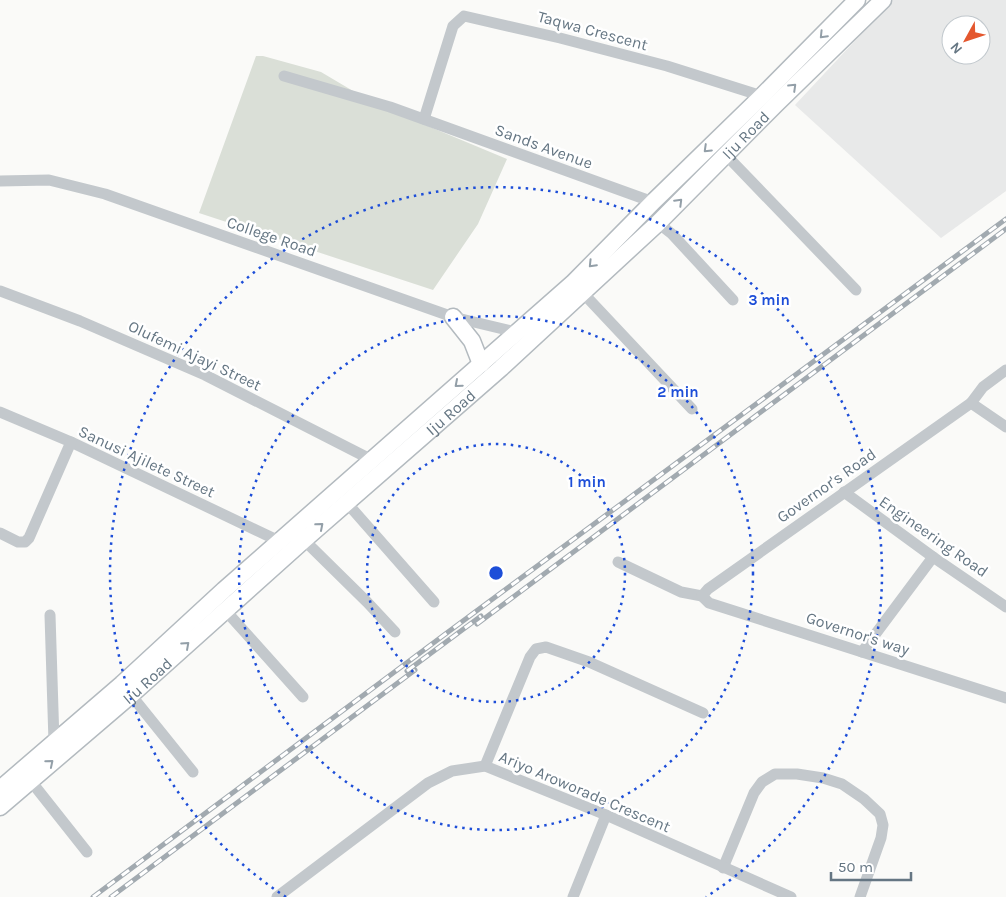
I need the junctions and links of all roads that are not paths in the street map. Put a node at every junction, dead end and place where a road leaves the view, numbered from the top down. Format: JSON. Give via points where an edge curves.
{"nodes":[{"id":1,"x":857,"y":0,"type":"edge"},
{"id":2,"x":883,"y":0,"type":"edge"},
{"id":3,"x":284,"y":76,"type":"dead end"},
{"id":4,"x":762,"y":96,"type":"junction"},
{"id":5,"x":424,"y":119,"type":"junction"},
{"id":6,"x":726,"y":155,"type":"junction"},
{"id":7,"x":0,"y":181,"type":"edge"},
{"id":8,"x":653,"y":202,"type":"junction"},
{"id":9,"x":658,"y":223,"type":"junction"},
{"id":10,"x":856,"y":290,"type":"dead end"},
{"id":11,"x":0,"y":291,"type":"edge"},
{"id":12,"x":583,"y":293,"type":"junction"},
{"id":13,"x":733,"y":300,"type":"dead end"},
{"id":14,"x":453,"y":317,"type":"junction"},
{"id":15,"x":522,"y":337,"type":"junction"},
{"id":16,"x":481,"y":364,"type":"junction"},
{"id":17,"x":1006,"y":370,"type":"edge"},
{"id":18,"x":971,"y":404,"type":"junction"},
{"id":19,"x":692,"y":409,"type":"dead end"},
{"id":20,"x":0,"y":412,"type":"edge"},
{"id":21,"x":1006,"y":427,"type":"edge"},
{"id":22,"x":71,"y":442,"type":"junction"},
{"id":23,"x":372,"y":460,"type":"junction"},
{"id":24,"x":844,"y":492,"type":"junction"},
{"id":25,"x":347,"y":503,"type":"junction"},
{"id":26,"x":0,"y":533,"type":"edge"},
{"id":27,"x":304,"y":540,"type":"junction"},
{"id":28,"x":279,"y":542,"type":"junction"},
{"id":29,"x":933,"y":557,"type":"junction"},
{"id":30,"x":618,"y":562,"type":"dead end"},
{"id":31,"x":702,"y":596,"type":"junction"},
{"id":32,"x":434,"y":602,"type":"dead end"},
{"id":33,"x":1006,"y":607,"type":"edge"},
{"id":34,"x":225,"y":610,"type":"junction"},
{"id":35,"x":50,"y":614,"type":"dead end"},
{"id":36,"x":395,"y":632,"type":"dead end"},
{"id":37,"x":862,"y":652,"type":"junction"},
{"id":38,"x":131,"y":695,"type":"junction"},
{"id":39,"x":303,"y":697,"type":"dead end"},
{"id":40,"x":1006,"y":698,"type":"edge"},
{"id":41,"x":703,"y":713,"type":"dead end"},
{"id":42,"x":54,"y":742,"type":"junction"},
{"id":43,"x":485,"y":766,"type":"junction"},
{"id":44,"x":193,"y":772,"type":"dead end"},
{"id":45,"x":30,"y":780,"type":"junction"},
{"id":46,"x":0,"y":789,"type":"edge"},
{"id":47,"x":0,"y":807,"type":"edge"},
{"id":48,"x":606,"y":815,"type":"junction"},
{"id":49,"x":87,"y":852,"type":"dead end"},
{"id":50,"x":723,"y":868,"type":"junction"},
{"id":51,"x":277,"y":897,"type":"edge"},
{"id":52,"x":573,"y":897,"type":"edge"},
{"id":53,"x":791,"y":897,"type":"edge"},
{"id":54,"x":860,"y":897,"type":"edge"}],
"edges":[{"from":1,"to":4,"type":"main road","name":"Iju Road","one_way":true},
{"from":6,"to":2,"type":"main road","name":"Iju Road","one_way":true},
{"from":3,"to":5,"type":"street","name":"Sands Avenue"},
{"from":4,"to":5,"type":"street","name":"Taqwa Crescent","via":[[667,66],[464,16],[453,26]]},
{"from":4,"to":8,"type":"main road","name":"Iju Road","one_way":true},
{"from":5,"to":8,"type":"street","name":"Sands Avenue"},
{"from":9,"to":6,"type":"main road","name":"Iju Road","one_way":true},
{"from":6,"to":10,"type":"street"},
{"from":7,"to":14,"type":"street","name":"College Road","via":[[49,180],[105,194]]},
{"from":8,"to":15,"type":"main road","name":"Iju Road","one_way":true},
{"from":9,"to":12,"type":"main road","name":"Iju Road"},
{"from":9,"to":13,"type":"street"},
{"from":11,"to":23,"type":"street","name":"Olufemi Ajayi Street","via":[[80,321],[205,375]]},
{"from":12,"to":15,"type":"main road","name":"Iju Road"},
{"from":12,"to":19,"type":"street"},
{"from":14,"to":15,"type":"street","name":"College Road"},
{"from":14,"to":16,"type":"main road","via":[[472,341]]},
{"from":15,"to":16,"type":"main road","name":"Iju Road"},
{"from":15,"to":25,"type":"main road","name":"Iju Road","via":[[501,368]]},
{"from":16,"to":23,"type":"main road","name":"Iju Road","one_way":true},
{"from":17,"to":18,"type":"street","name":"Governor's Road","via":[[983,387]]},
{"from":18,"to":21,"type":"street"},
{"from":18,"to":24,"type":"street","name":"Governor's Road"},
{"from":20,"to":22,"type":"street","name":"Sanusi Ajilete Street"},
{"from":22,"to":26,"type":"street","via":[[29,538],[18,542]]},
{"from":22,"to":28,"type":"street","name":"Sanusi Ajilete Street"},
{"from":23,"to":28,"type":"main road","name":"Iju Road"},
{"from":24,"to":29,"type":"street","name":"Engineering Road"},
{"from":24,"to":31,"type":"street","name":"Governor's Road"},
{"from":27,"to":25,"type":"main road","name":"Iju Road","one_way":true},
{"from":25,"to":32,"type":"street"},
{"from":27,"to":34,"type":"main road","name":"Iju Road"},
{"from":27,"to":36,"type":"street"},
{"from":28,"to":42,"type":"main road","name":"Iju Road"},
{"from":29,"to":33,"type":"street","name":"Engineering Road"},
{"from":29,"to":37,"type":"street"},
{"from":30,"to":31,"type":"street","name":"Governor's way","via":[[681,592]]},
{"from":31,"to":37,"type":"street","name":"Governor's way","via":[[709,602]]},
{"from":38,"to":34,"type":"main road","name":"Iju Road","one_way":true},
{"from":34,"to":39,"type":"street"},
{"from":35,"to":42,"type":"street"},
{"from":37,"to":40,"type":"street","name":"Governor's way"},
{"from":38,"to":44,"type":"street"},
{"from":45,"to":38,"type":"main road","name":"Iju Road","one_way":true},
{"from":41,"to":43,"type":"street","via":[[589,662],[546,647],[536,649]]},
{"from":42,"to":46,"type":"main road","name":"Iju Road"},
{"from":43,"to":48,"type":"street","name":"Ariyo Aroworade Crescent"},
{"from":43,"to":51,"type":"street","name":"Ariyo Aroworade Crescent","via":[[452,771],[428,783]]},
{"from":45,"to":47,"type":"main road","name":"Iju Road"},
{"from":45,"to":49,"type":"street"},
{"from":48,"to":50,"type":"street","name":"Ariyo Aroworade Crescent"},
{"from":48,"to":52,"type":"street"},
{"from":50,"to":53,"type":"street","name":"Ariyo Aroworade Crescent"},
{"from":50,"to":54,"type":"street","via":[[754,793],[762,782],[775,774],[823,778],[842,784],[880,814],[882,838]]}]}
